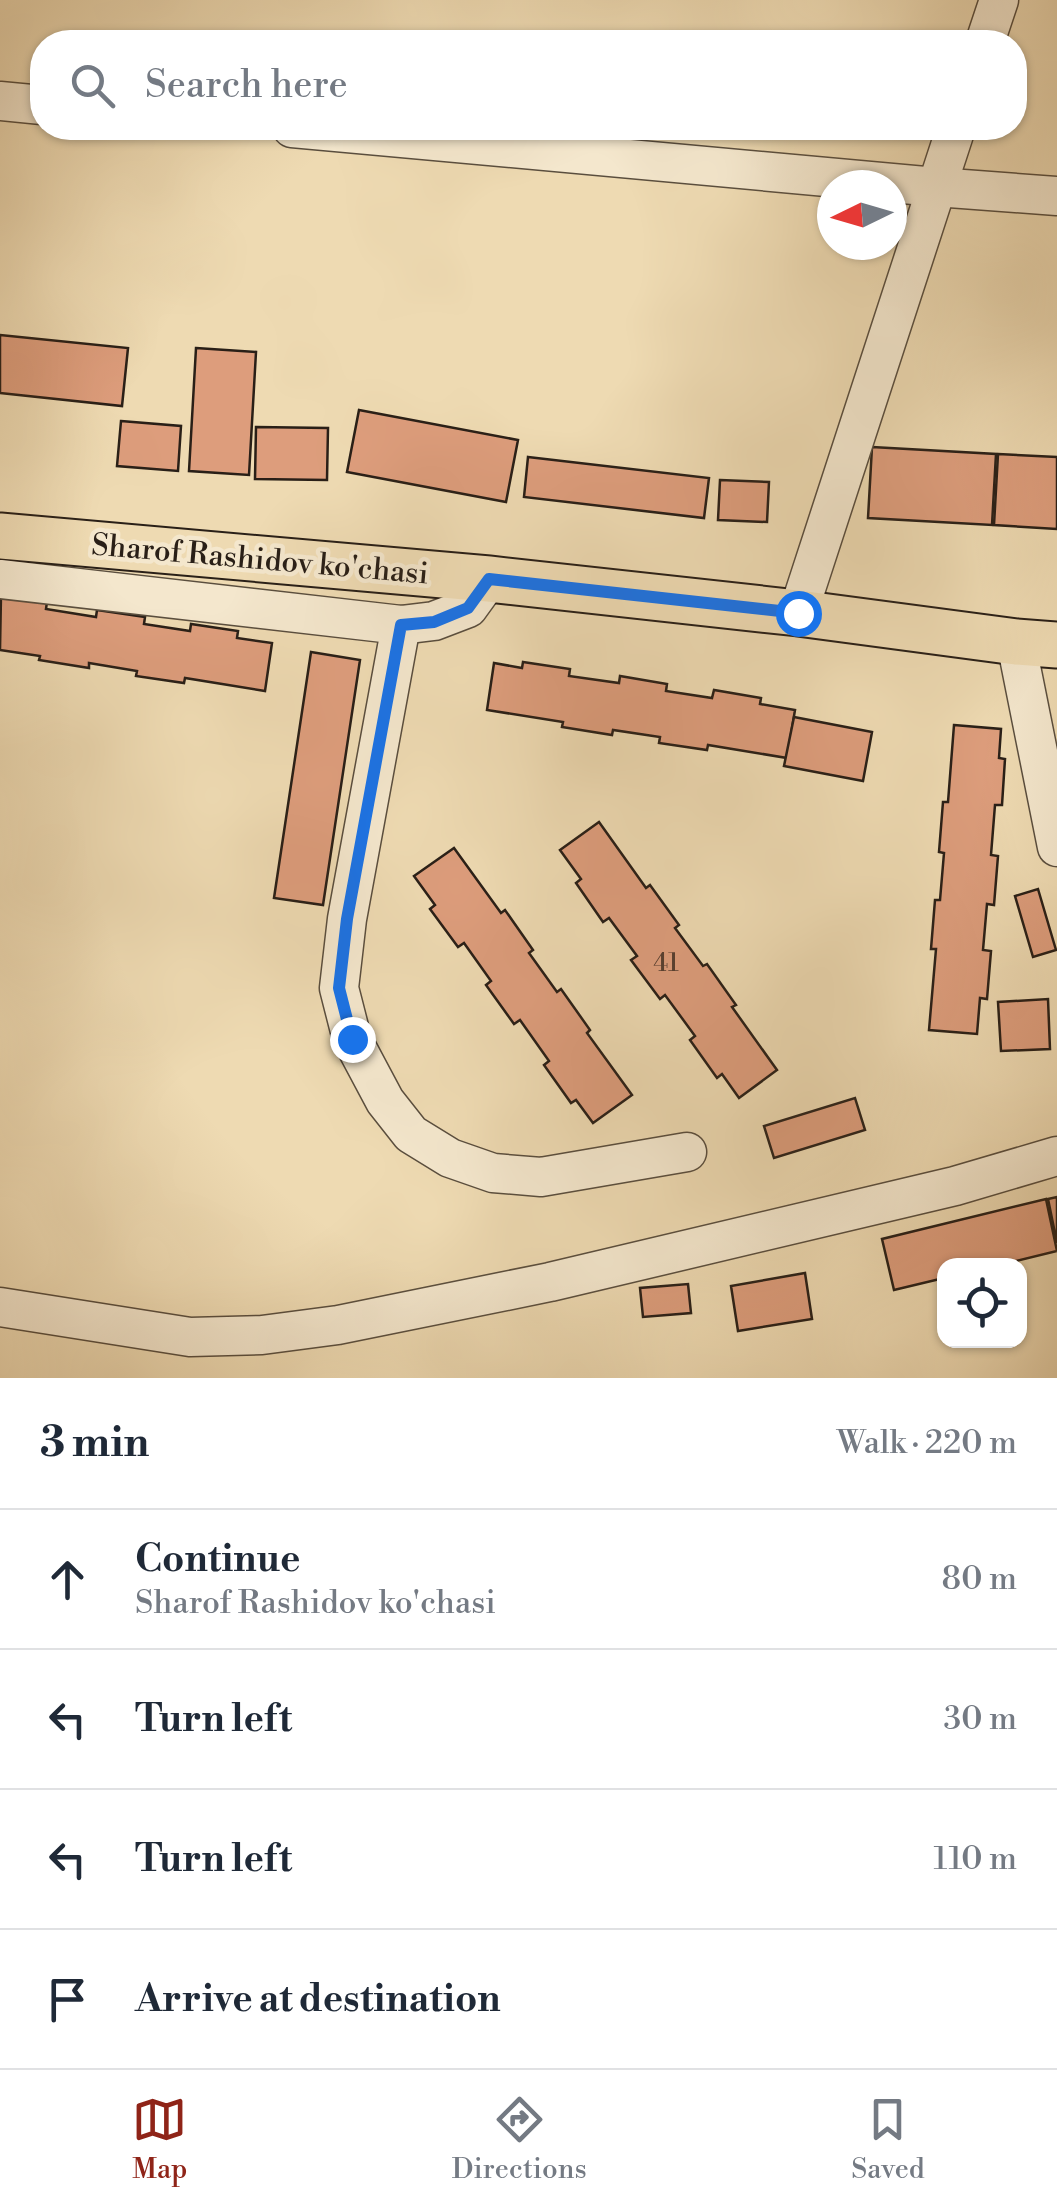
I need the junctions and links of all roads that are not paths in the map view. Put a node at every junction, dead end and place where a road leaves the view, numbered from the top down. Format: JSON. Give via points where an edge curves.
{"nodes":[{"id":1,"x":999,"y":0,"type":"edge"},
{"id":2,"x":989,"y":30,"type":"edge"},
{"id":3,"x":0,"y":100,"type":"edge"},
{"id":4,"x":30,"y":103,"type":"edge"},
{"id":5,"x":423,"y":140,"type":"edge"},
{"id":6,"x":952,"y":140,"type":"edge"},
{"id":7,"x":936,"y":187,"type":"junction"},
{"id":8,"x":1057,"y":196,"type":"edge"},
{"id":9,"x":0,"y":536,"type":"edge"},
{"id":10,"x":489,"y":579,"type":"junction"},
{"id":11,"x":0,"y":580,"type":"edge"},
{"id":12,"x":798,"y":613,"type":"junction"},
{"id":13,"x":401,"y":625,"type":"junction"},
{"id":14,"x":1036,"y":644,"type":"edge"},
{"id":15,"x":1057,"y":847,"type":"edge"},
{"id":16,"x":688,"y":1152,"type":"dead end"},
{"id":17,"x":1057,"y":1156,"type":"edge"},
{"id":18,"x":0,"y":1307,"type":"edge"}],
"edges":[{"from":1,"to":2,"type":"street"},
{"from":3,"to":4,"type":"street"},
{"from":5,"to":7,"type":"street"},
{"from":6,"to":7,"type":"street"},
{"from":7,"to":8,"type":"street"},
{"from":7,"to":12,"type":"street"},
{"from":9,"to":10,"type":"main road","name":"Sharof Rashidov ko'chasi"},
{"from":10,"to":12,"type":"main road","name":"Sharof Rashidov ko'chasi"},
{"from":10,"to":13,"type":"street","via":[[468,608],[434,622]]},
{"from":11,"to":13,"type":"street"},
{"from":12,"to":14,"type":"main road","name":"Sharof Rashidov ko'chasi"},
{"from":13,"to":16,"type":"street","via":[[339,988],[352,1039],[385,1101],[411,1134],[493,1173],[541,1177]]},
{"from":14,"to":15,"type":"street"},
{"from":17,"to":18,"type":"street","via":[[550,1282],[338,1326],[190,1338]]}]}
